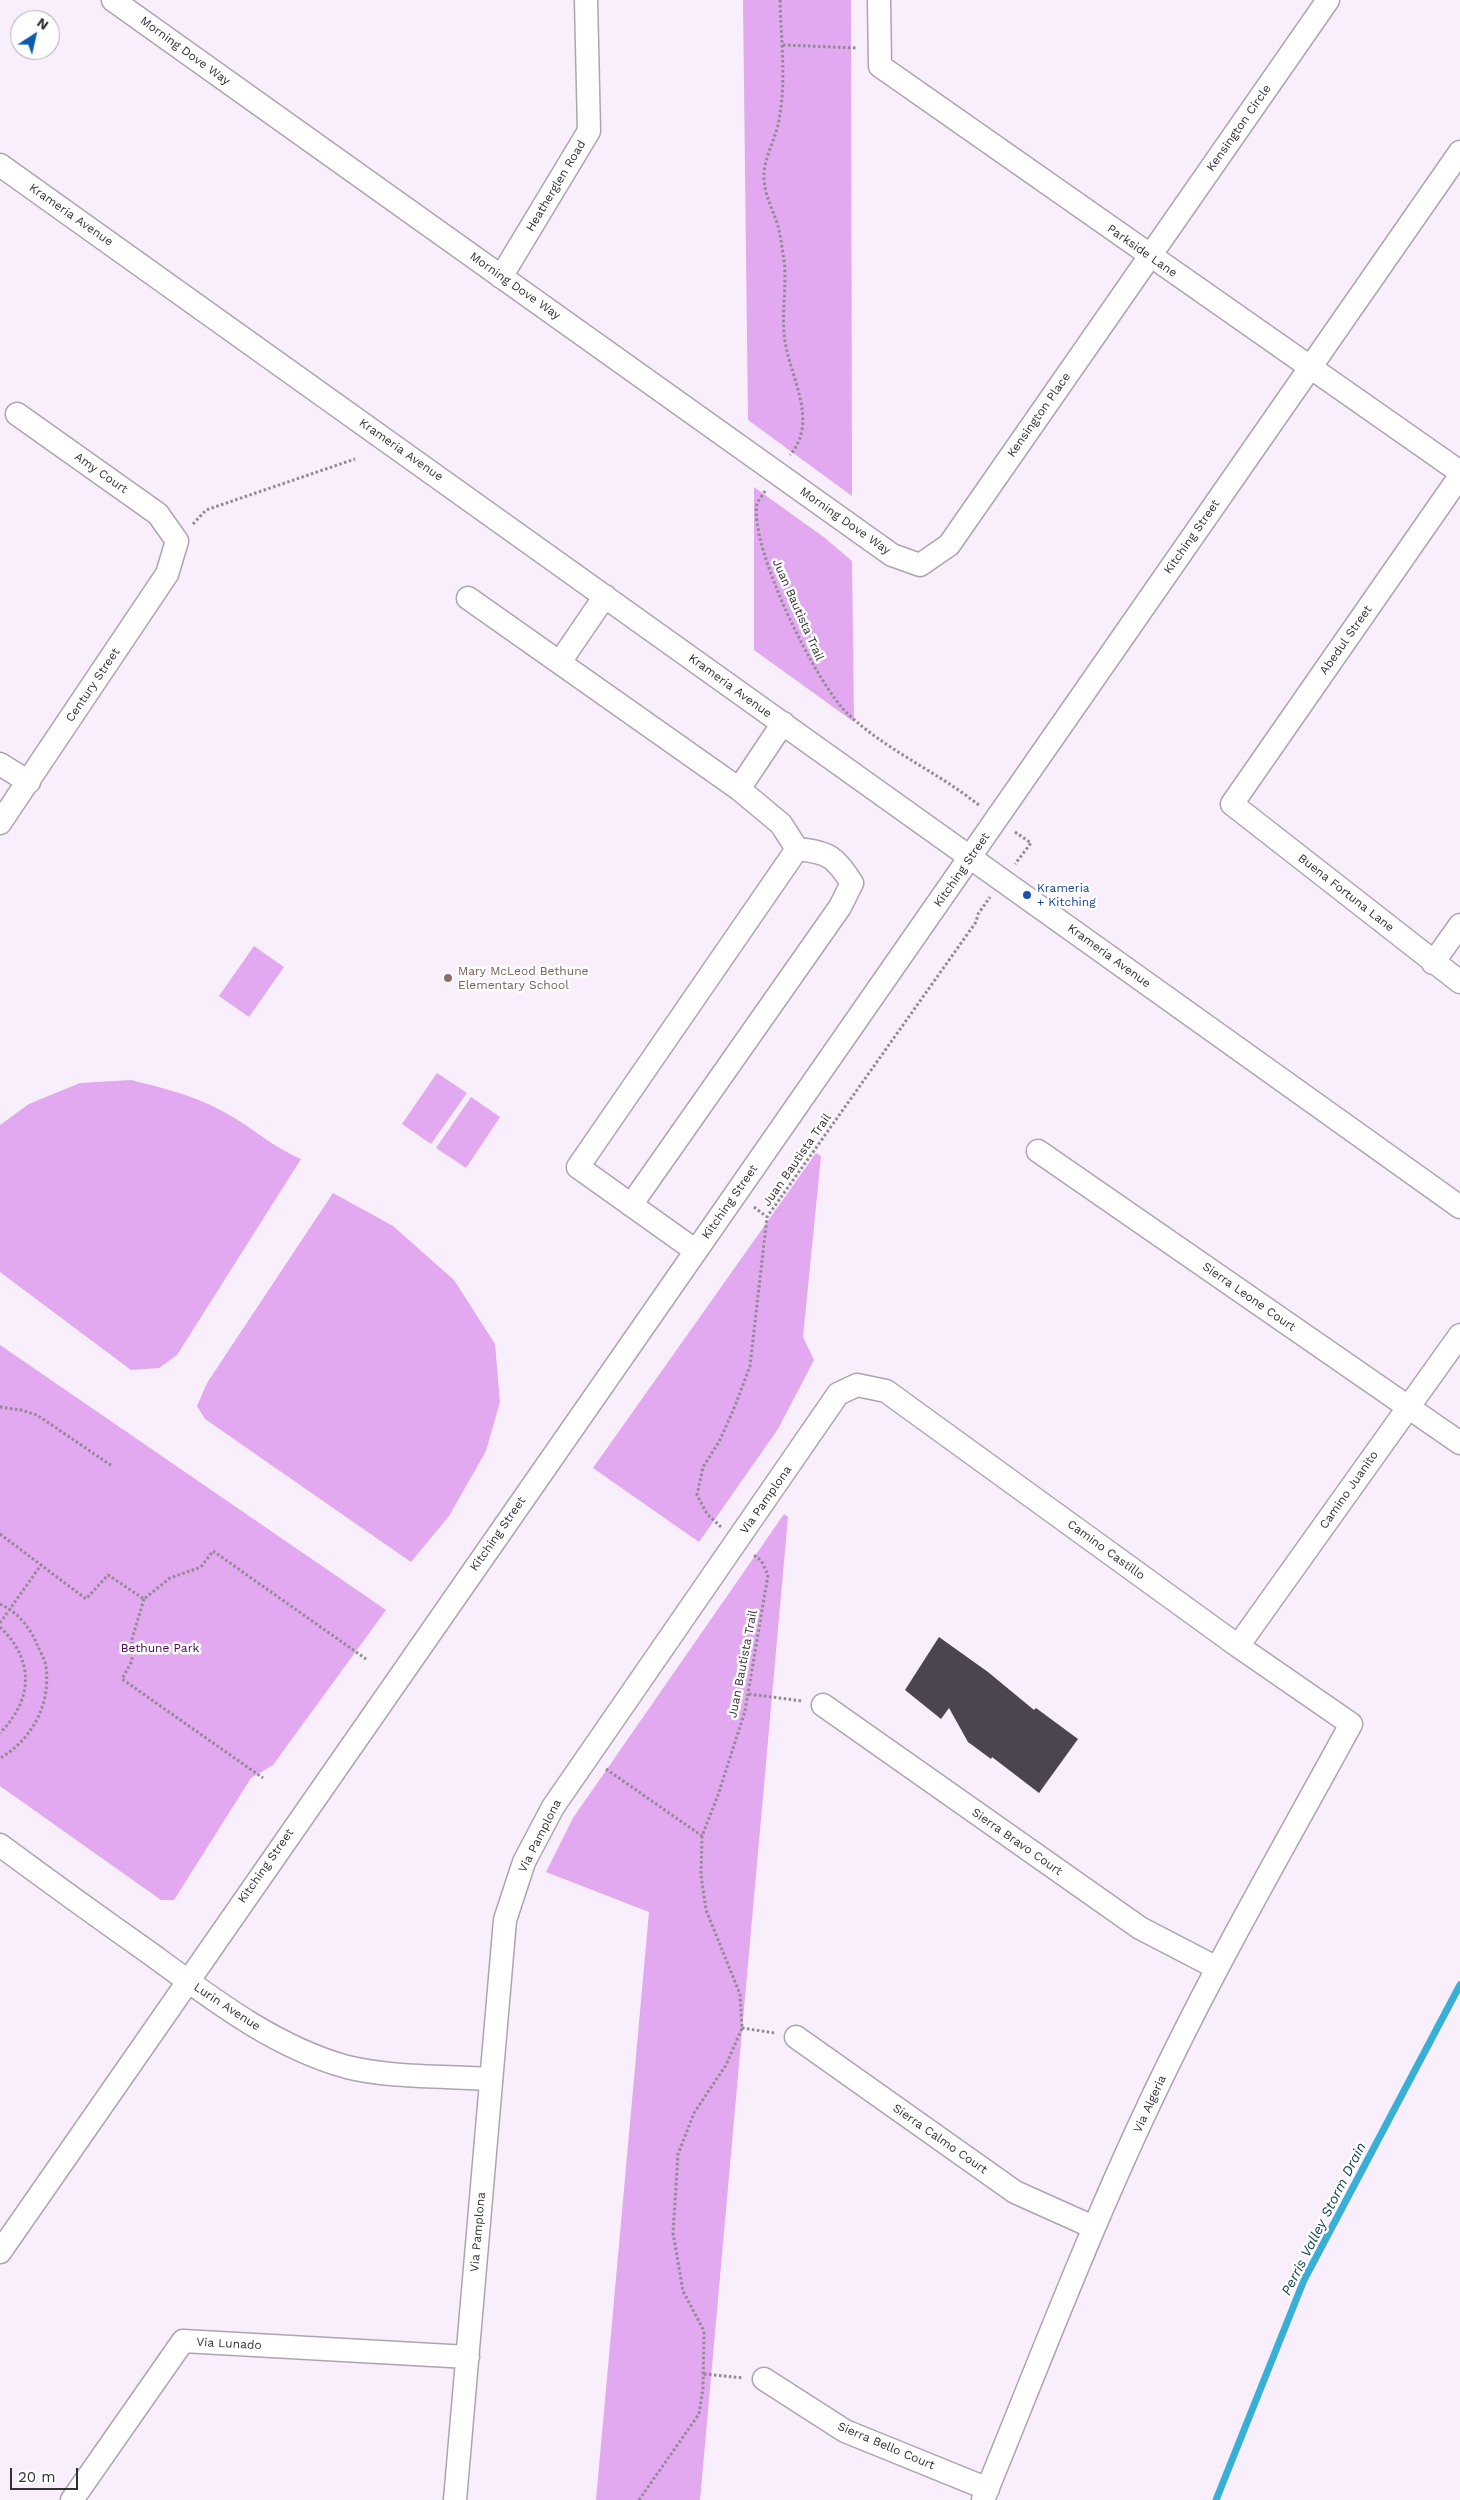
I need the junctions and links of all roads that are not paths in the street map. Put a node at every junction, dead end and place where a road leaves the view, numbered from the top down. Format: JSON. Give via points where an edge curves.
{"nodes":[{"id":1,"x":113,"y":0,"type":"edge"},
{"id":2,"x":586,"y":0,"type":"edge"},
{"id":3,"x":879,"y":0,"type":"edge"},
{"id":4,"x":1328,"y":0,"type":"edge"},
{"id":5,"x":1460,"y":152,"type":"edge"},
{"id":6,"x":0,"y":165,"type":"edge"},
{"id":7,"x":1150,"y":256,"type":"junction"},
{"id":8,"x":501,"y":277,"type":"junction"},
{"id":9,"x":1310,"y":367,"type":"junction"},
{"id":10,"x":17,"y":414,"type":"dead end"},
{"id":11,"x":1460,"y":474,"type":"edge"},
{"id":12,"x":177,"y":542,"type":"joint"},
{"id":13,"x":920,"y":564,"type":"joint"},
{"id":14,"x":605,"y":596,"type":"junction"},
{"id":15,"x":468,"y":598,"type":"dead end"},
{"id":16,"x":560,"y":662,"type":"junction"},
{"id":17,"x":783,"y":724,"type":"junction"},
{"id":18,"x":0,"y":764,"type":"edge"},
{"id":19,"x":29,"y":782,"type":"junction"},
{"id":20,"x":739,"y":790,"type":"junction"},
{"id":21,"x":1232,"y":804,"type":"joint"},
{"id":22,"x":0,"y":823,"type":"edge"},
{"id":23,"x":797,"y":849,"type":"junction"},
{"id":24,"x":970,"y":857,"type":"junction"},
{"id":25,"x":1460,"y":925,"type":"edge"},
{"id":26,"x":1434,"y":963,"type":"junction"},
{"id":27,"x":1460,"y":982,"type":"edge"},
{"id":28,"x":1038,"y":1151,"type":"dead end"},
{"id":29,"x":631,"y":1205,"type":"junction"},
{"id":30,"x":1460,"y":1207,"type":"edge"},
{"id":31,"x":696,"y":1251,"type":"junction"},
{"id":32,"x":1460,"y":1335,"type":"edge"},
{"id":33,"x":857,"y":1384,"type":"joint"},
{"id":34,"x":1408,"y":1407,"type":"junction"},
{"id":35,"x":1460,"y":1443,"type":"edge"},
{"id":36,"x":1238,"y":1646,"type":"junction"},
{"id":37,"x":823,"y":1705,"type":"road end"},
{"id":38,"x":1351,"y":1724,"type":"joint"},
{"id":39,"x":0,"y":1845,"type":"edge"},
{"id":40,"x":1217,"y":1968,"type":"junction"},
{"id":41,"x":186,"y":1980,"type":"junction"},
{"id":42,"x":796,"y":2037,"type":"road end"},
{"id":43,"x":491,"y":2079,"type":"junction"},
{"id":44,"x":1092,"y":2227,"type":"junction"},
{"id":45,"x":0,"y":2252,"type":"edge"},
{"id":46,"x":468,"y":2357,"type":"junction"},
{"id":47,"x":764,"y":2379,"type":"road end"},
{"id":48,"x":985,"y":2494,"type":"edge"},
{"id":49,"x":72,"y":2500,"type":"edge"},
{"id":50,"x":455,"y":2500,"type":"edge"}],
"edges":[{"from":1,"to":8,"type":"street","name":"Morning Dove Way"},
{"from":2,"to":8,"type":"street","name":"Heatherglen Road","via":[[589,131]]},
{"from":3,"to":7,"type":"street","name":"Parkside Lane","via":[[880,66]]},
{"from":4,"to":7,"type":"street","name":"Kensington Circle"},
{"from":5,"to":9,"type":"street","name":"Kitching Street"},
{"from":6,"to":14,"type":"street","name":"Krameria Avenue"},
{"from":7,"to":9,"type":"street","name":"Parkside Lane"},
{"from":7,"to":13,"type":"street","name":"Kensington Place","via":[[949,545]]},
{"from":8,"to":13,"type":"street","name":"Morning Dove Way","via":[[892,555]]},
{"from":9,"to":11,"type":"street","name":"Parkside Lane"},
{"from":9,"to":24,"type":"street","name":"Kitching Street"},
{"from":10,"to":12,"type":"street","name":"Amy Court","via":[[158,514]]},
{"from":11,"to":21,"type":"street","name":"Abedul Street"},
{"from":12,"to":19,"type":"street","name":"Century Street","via":[[167,574]]},
{"from":14,"to":16,"type":"street"},
{"from":14,"to":17,"type":"street","name":"Krameria Avenue"},
{"from":15,"to":16,"type":"street"},
{"from":16,"to":20,"type":"street"},
{"from":17,"to":20,"type":"street"},
{"from":17,"to":24,"type":"street","name":"Krameria Avenue"},
{"from":18,"to":19,"type":"street"},
{"from":19,"to":22,"type":"street","name":"Century Street"},
{"from":20,"to":23,"type":"street","via":[[781,824]]},
{"from":21,"to":26,"type":"street","name":"Buena Fortuna Lane"},
{"from":23,"to":29,"type":"street","via":[[578,1167]]},
{"from":23,"to":29,"type":"street","via":[[819,851],[838,862],[852,882],[840,907]]},
{"from":24,"to":30,"type":"street","name":"Krameria Avenue"},
{"from":24,"to":31,"type":"street","name":"Kitching Street"},
{"from":25,"to":26,"type":"street"},
{"from":26,"to":27,"type":"street","name":"Buena Fortuna Lane"},
{"from":28,"to":34,"type":"street","name":"Sierra Leone Court"},
{"from":29,"to":31,"type":"street"},
{"from":31,"to":41,"type":"street","name":"Kitching Street"},
{"from":32,"to":34,"type":"street","name":"Camino Juanito"},
{"from":33,"to":36,"type":"street","name":"Camino Castillo","via":[[886,1391]]},
{"from":33,"to":43,"type":"street","name":"Via Pamplona","via":[[838,1394],[553,1807],[524,1862],[505,1920]]},
{"from":34,"to":35,"type":"street","name":"Sierra Leone Court"},
{"from":34,"to":36,"type":"street","name":"Camino Juanito"},
{"from":36,"to":38,"type":"street","name":"Camino Castillo"},
{"from":37,"to":40,"type":"street","name":"Sierra Bravo Court","via":[[1140,1928]]},
{"from":38,"to":40,"type":"street","name":"Via Algeria"},
{"from":39,"to":41,"type":"street","name":"Lurin Avenue"},
{"from":40,"to":44,"type":"street","name":"Via Algeria"},
{"from":41,"to":43,"type":"street","name":"Lurin Avenue","via":[[258,2028],[307,2053],[348,2067]]},
{"from":41,"to":45,"type":"street","name":"Kitching Street"},
{"from":42,"to":44,"type":"street","name":"Sierra Calmo Court","via":[[1015,2192]]},
{"from":43,"to":46,"type":"street","name":"Via Pamplona"},
{"from":44,"to":48,"type":"street","name":"Via Algeria"},
{"from":46,"to":49,"type":"street","name":"Via Lunado","via":[[183,2341]]},
{"from":46,"to":50,"type":"street","name":"Via Pamplona"},
{"from":47,"to":48,"type":"street","name":"Sierra Bello Court","via":[[845,2431]]}]}
